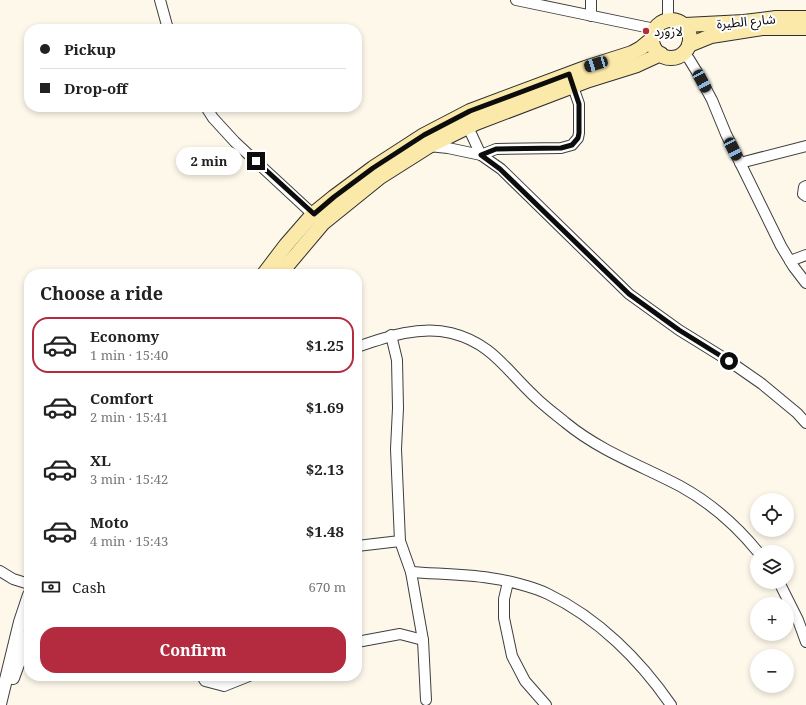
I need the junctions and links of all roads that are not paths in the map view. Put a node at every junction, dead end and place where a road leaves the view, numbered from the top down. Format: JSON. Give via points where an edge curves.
{"nodes":[{"id":1,"x":160,"y":0,"type":"edge"},
{"id":2,"x":516,"y":0,"type":"edge"},
{"id":3,"x":591,"y":0,"type":"edge"},
{"id":4,"x":668,"y":0,"type":"edge"},
{"id":5,"x":591,"y":16,"type":"junction"},
{"id":6,"x":806,"y":18,"type":"edge"},
{"id":7,"x":668,"y":20,"type":"junction"},
{"id":8,"x":167,"y":24,"type":"edge"},
{"id":9,"x":685,"y":26,"type":"junction"},
{"id":10,"x":806,"y":28,"type":"edge"},
{"id":11,"x":654,"y":34,"type":"junction"},
{"id":12,"x":686,"y":49,"type":"junction"},
{"id":13,"x":661,"y":54,"type":"junction"},
{"id":14,"x":571,"y":80,"type":"junction"},
{"id":15,"x":209,"y":112,"type":"edge"},
{"id":16,"x":468,"y":127,"type":"junction"},
{"id":17,"x":430,"y":146,"type":"junction"},
{"id":18,"x":806,"y":146,"type":"edge"},
{"id":19,"x":481,"y":155,"type":"junction"},
{"id":20,"x":740,"y":163,"type":"junction"},
{"id":21,"x":806,"y":186,"type":"edge"},
{"id":22,"x":806,"y":196,"type":"edge"},
{"id":23,"x":318,"y":218,"type":"junction"},
{"id":24,"x":806,"y":255,"type":"edge"},
{"id":25,"x":790,"y":261,"type":"junction"},
{"id":26,"x":268,"y":269,"type":"edge"},
{"id":27,"x":283,"y":269,"type":"edge"},
{"id":28,"x":806,"y":282,"type":"edge"},
{"id":29,"x":391,"y":335,"type":"junction"},
{"id":30,"x":362,"y":345,"type":"edge"},
{"id":31,"x":806,"y":423,"type":"edge"},
{"id":32,"x":400,"y":541,"type":"junction"},
{"id":33,"x":362,"y":545,"type":"edge"},
{"id":34,"x":752,"y":545,"type":"edge"},
{"id":35,"x":0,"y":571,"type":"edge"},
{"id":36,"x":411,"y":572,"type":"junction"},
{"id":37,"x":24,"y":582,"type":"edge"},
{"id":38,"x":508,"y":582,"type":"junction"},
{"id":39,"x":782,"y":589,"type":"edge"},
{"id":40,"x":24,"y":610,"type":"edge"},
{"id":41,"x":424,"y":640,"type":"junction"},
{"id":42,"x":362,"y":641,"type":"edge"},
{"id":43,"x":806,"y":642,"type":"edge"},
{"id":44,"x":24,"y":647,"type":"edge"},
{"id":45,"x":205,"y":681,"type":"edge"},
{"id":46,"x":236,"y":681,"type":"edge"},
{"id":47,"x":426,"y":700,"type":"dead end"},
{"id":48,"x":1,"y":705,"type":"edge"},
{"id":49,"x":546,"y":705,"type":"edge"},
{"id":50,"x":671,"y":705,"type":"edge"}],
"edges":[{"from":1,"to":8,"type":"street"},
{"from":2,"to":5,"type":"street"},
{"from":3,"to":5,"type":"street"},
{"from":4,"to":7,"type":"street"},
{"from":5,"to":11,"type":"street"},
{"from":6,"to":9,"type":"main road","name":"شارع الطيرة"},
{"from":7,"to":9,"type":"main road","via":[[679,21]]},
{"from":7,"to":11,"type":"main road","via":[[658,25]]},
{"from":9,"to":12,"type":"main road","via":[[691,39]]},
{"from":10,"to":12,"type":"main road","name":"شارع الطيرة","via":[[762,28],[711,36]]},
{"from":11,"to":13,"type":"main road","via":[[654,46]]},
{"from":11,"to":14,"type":"main road","via":[[632,53]]},
{"from":12,"to":13,"type":"main road","via":[[679,56],[671,58]]},
{"from":12,"to":20,"type":"street"},
{"from":13,"to":14,"type":"main road","via":[[637,65]]},
{"from":14,"to":16,"type":"main road"},
{"from":14,"to":19,"type":"street","via":[[579,104],[579,133],[572,145],[561,148],[496,149]]},
{"from":14,"to":23,"type":"main road","via":[[470,111],[424,135],[334,197]]},
{"from":15,"to":23,"type":"street","via":[[235,142]]},
{"from":16,"to":17,"type":"main road"},
{"from":16,"to":19,"type":"street"},
{"from":17,"to":19,"type":"street"},
{"from":17,"to":23,"type":"main road"},
{"from":18,"to":20,"type":"street"},
{"from":19,"to":31,"type":"street","via":[[500,169],[629,294],[762,384]]},
{"from":20,"to":25,"type":"street"},
{"from":21,"to":22,"type":"street","via":[[803,194]]},
{"from":23,"to":26,"type":"main road","via":[[286,245]]},
{"from":23,"to":27,"type":"main road"},
{"from":24,"to":25,"type":"street"},
{"from":25,"to":28,"type":"street"},
{"from":29,"to":30,"type":"street"},
{"from":29,"to":32,"type":"street","via":[[397,360],[396,449]]},
{"from":29,"to":34,"type":"street","via":[[435,330],[451,332],[484,347],[568,425],[605,449],[704,501],[727,518]]},
{"from":32,"to":33,"type":"street"},
{"from":32,"to":36,"type":"street"},
{"from":35,"to":37,"type":"street"},
{"from":36,"to":38,"type":"street","via":[[470,575]]},
{"from":36,"to":41,"type":"street"},
{"from":38,"to":49,"type":"street","via":[[504,598],[504,618],[512,656],[525,681]]},
{"from":38,"to":50,"type":"street","via":[[547,593],[604,630],[626,650]]},
{"from":39,"to":43,"type":"street"},
{"from":40,"to":48,"type":"street"},
{"from":41,"to":42,"type":"street","via":[[400,634]]},
{"from":41,"to":47,"type":"street"},
{"from":44,"to":48,"type":"street"},
{"from":45,"to":46,"type":"street","via":[[224,686]]}]}
